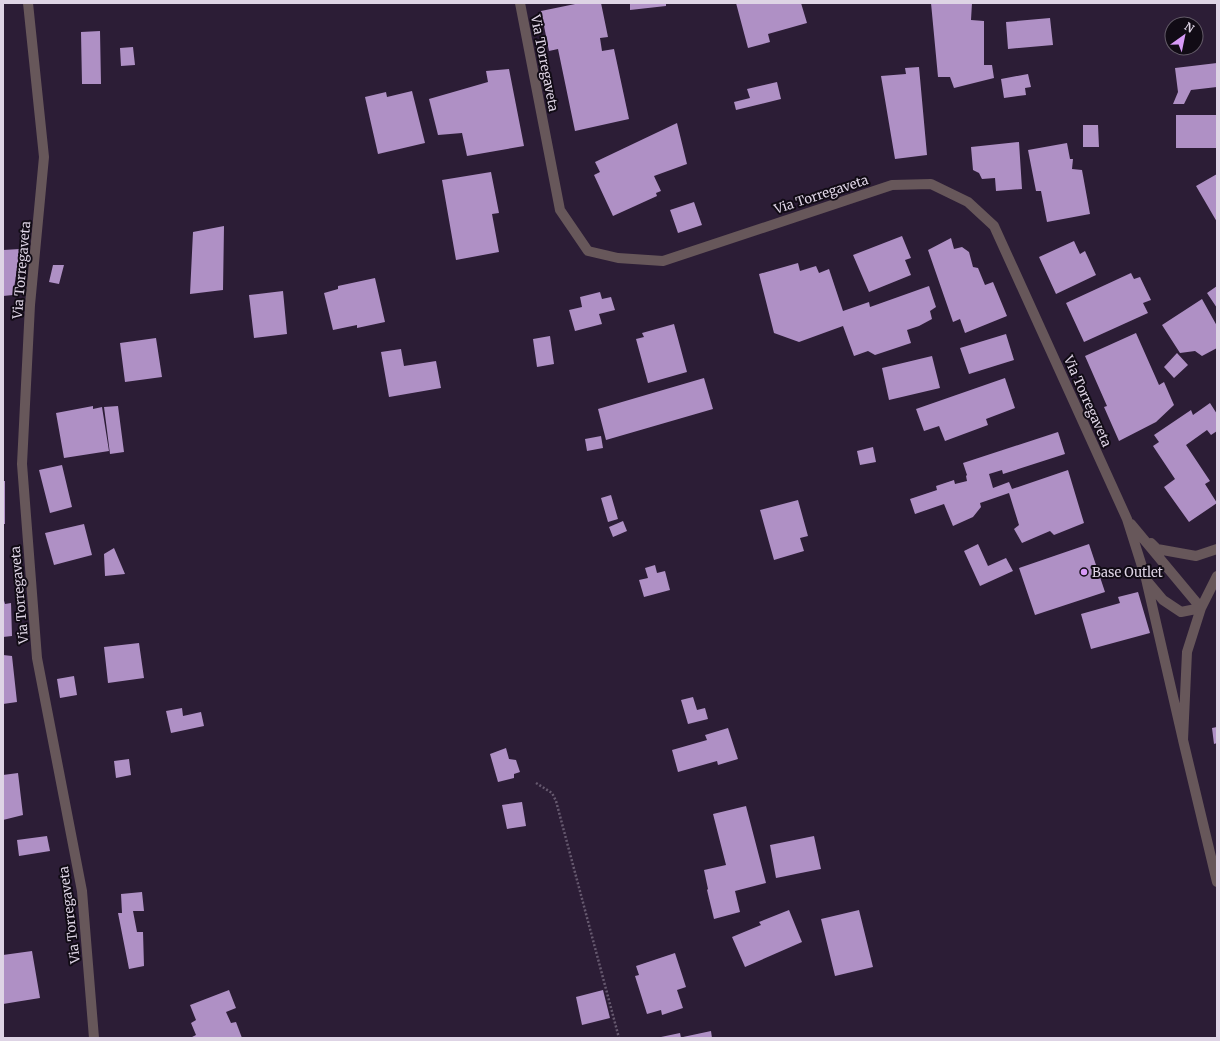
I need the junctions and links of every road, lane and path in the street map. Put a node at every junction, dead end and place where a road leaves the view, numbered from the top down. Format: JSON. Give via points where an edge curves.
{"nodes":[{"id":1,"x":28,"y":3,"type":"edge"},
{"id":2,"x":520,"y":3,"type":"edge"},
{"id":3,"x":1127,"y":519,"type":"junction"},
{"id":4,"x":1217,"y":550,"type":"edge"},
{"id":5,"x":1217,"y":576,"type":"edge"},
{"id":6,"x":1146,"y":579,"type":"junction"},
{"id":7,"x":1200,"y":608,"type":"junction"},
{"id":8,"x":1183,"y":740,"type":"junction"},
{"id":9,"x":536,"y":783,"type":"dead end"},
{"id":10,"x":1217,"y":882,"type":"edge"},
{"id":11,"x":94,"y":1038,"type":"edge"},
{"id":12,"x":619,"y":1038,"type":"edge"}],
"edges":[{"from":1,"to":11,"type":"street","name":"Via Torregaveta","via":[[44,157],[30,305],[22,464],[37,658],[82,891]]},
{"from":2,"to":3,"type":"street","name":"Via Torregaveta","via":[[560,210],[588,251],[618,258],[663,261],[892,185],[931,184],[968,202],[994,226]]},
{"from":3,"to":4,"type":"street","via":[[1157,548],[1196,556]]},
{"from":3,"to":6,"type":"street","name":"Via Torregaveta"},
{"from":3,"to":7,"type":"street","name":"Via Torregaveta"},
{"from":5,"to":7,"type":"street"},
{"from":6,"to":7,"type":"street","name":"Via Torregaveta","via":[[1163,600],[1181,612]]},
{"from":6,"to":8,"type":"street","name":"Via Torregaveta"},
{"from":7,"to":8,"type":"street","via":[[1187,652]]},
{"from":8,"to":10,"type":"street","name":"Via Torregaveta"},
{"from":9,"to":12,"type":"path","via":[[552,793],[556,800]]}]}
